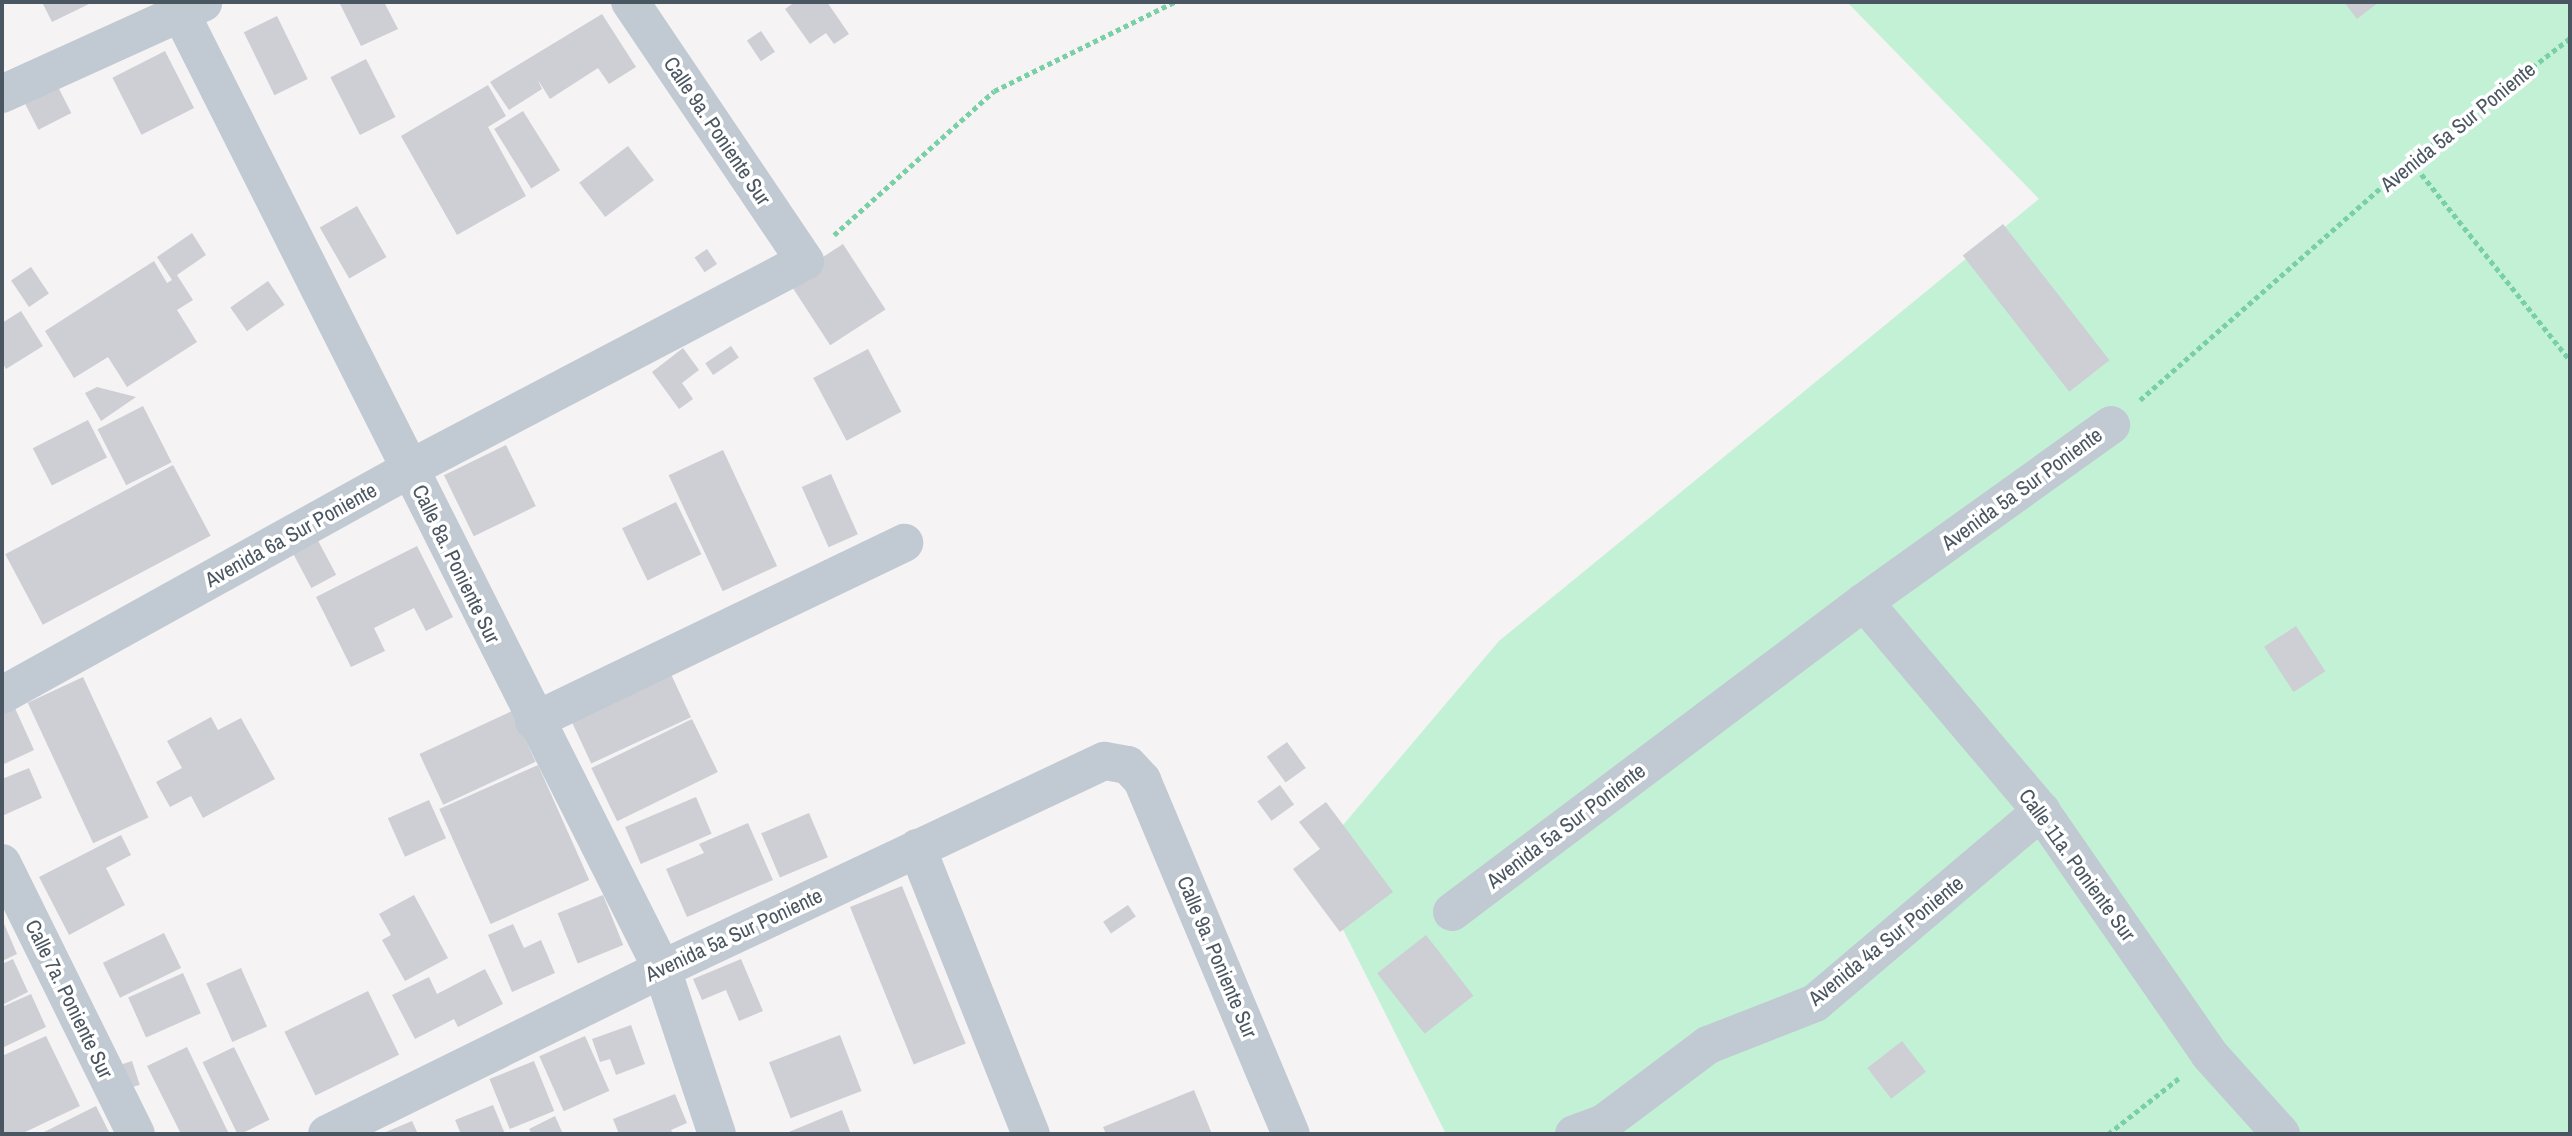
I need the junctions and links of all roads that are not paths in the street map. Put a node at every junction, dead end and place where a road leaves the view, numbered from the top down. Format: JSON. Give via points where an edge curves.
{"nodes":[{"id":1,"x":630,"y":2,"type":"edge"},
{"id":2,"x":187,"y":5,"type":"edge"},
{"id":3,"x":2,"y":94,"type":"edge"},
{"id":4,"x":805,"y":261,"type":"joint"},
{"id":5,"x":2111,"y":425,"type":"road end"},
{"id":6,"x":409,"y":469,"type":"junction"},
{"id":7,"x":904,"y":543,"type":"dead end"},
{"id":8,"x":1864,"y":602,"type":"junction"},
{"id":9,"x":2,"y":695,"type":"edge"},
{"id":10,"x":534,"y":721,"type":"junction"},
{"id":11,"x":1142,"y":780,"type":"joint"},
{"id":12,"x":2041,"y":811,"type":"junction"},
{"id":13,"x":918,"y":848,"type":"junction"},
{"id":14,"x":2,"y":863,"type":"edge"},
{"id":15,"x":1452,"y":912,"type":"dead end"},
{"id":16,"x":662,"y":969,"type":"junction"},
{"id":17,"x":136,"y":1134,"type":"edge"},
{"id":18,"x":327,"y":1134,"type":"edge"},
{"id":19,"x":717,"y":1134,"type":"edge"},
{"id":20,"x":1031,"y":1134,"type":"edge"},
{"id":21,"x":1291,"y":1134,"type":"edge"},
{"id":22,"x":1574,"y":1134,"type":"edge"},
{"id":23,"x":2281,"y":1134,"type":"edge"}],
"edges":[{"from":1,"to":4,"type":"street","name":"Calle 9a. Poniente Sur"},
{"from":2,"to":3,"type":"street"},
{"from":2,"to":6,"type":"street","name":"Calle 8a. Poniente Sur"},
{"from":4,"to":6,"type":"street","name":"Avenida 6a Sur Poniente"},
{"from":5,"to":8,"type":"street","name":"Avenida 5a Sur Poniente"},
{"from":6,"to":9,"type":"street","name":"Avenida 6a Sur Poniente"},
{"from":6,"to":10,"type":"street","name":"Calle 8a. Poniente Sur"},
{"from":7,"to":10,"type":"street"},
{"from":8,"to":12,"type":"street","name":"Calle 11a. Poniente Sur"},
{"from":8,"to":15,"type":"street","name":"Avenida 5a Sur Poniente"},
{"from":10,"to":16,"type":"street","name":"Calle 8a. Poniente Sur"},
{"from":11,"to":13,"type":"street","name":"Avenida 5a Sur Poniente","via":[[1128,765],[1105,761]]},
{"from":11,"to":21,"type":"street","name":"Calle 9a. Poniente Sur"},
{"from":12,"to":22,"type":"street","name":"Avenida 4a Sur Poniente","via":[[1815,1003],[1708,1045],[1604,1123]]},
{"from":12,"to":23,"type":"street","name":"Calle 11a. Poniente Sur","via":[[2209,1054]]},
{"from":13,"to":16,"type":"street","name":"Avenida 5a Sur Poniente"},
{"from":13,"to":20,"type":"street"},
{"from":14,"to":17,"type":"street","name":"Calle 7a. Poniente Sur"},
{"from":16,"to":18,"type":"street","name":"Avenida 5a Sur Poniente"},
{"from":16,"to":19,"type":"street","name":"Calle 8a. Poniente Sur"}]}
